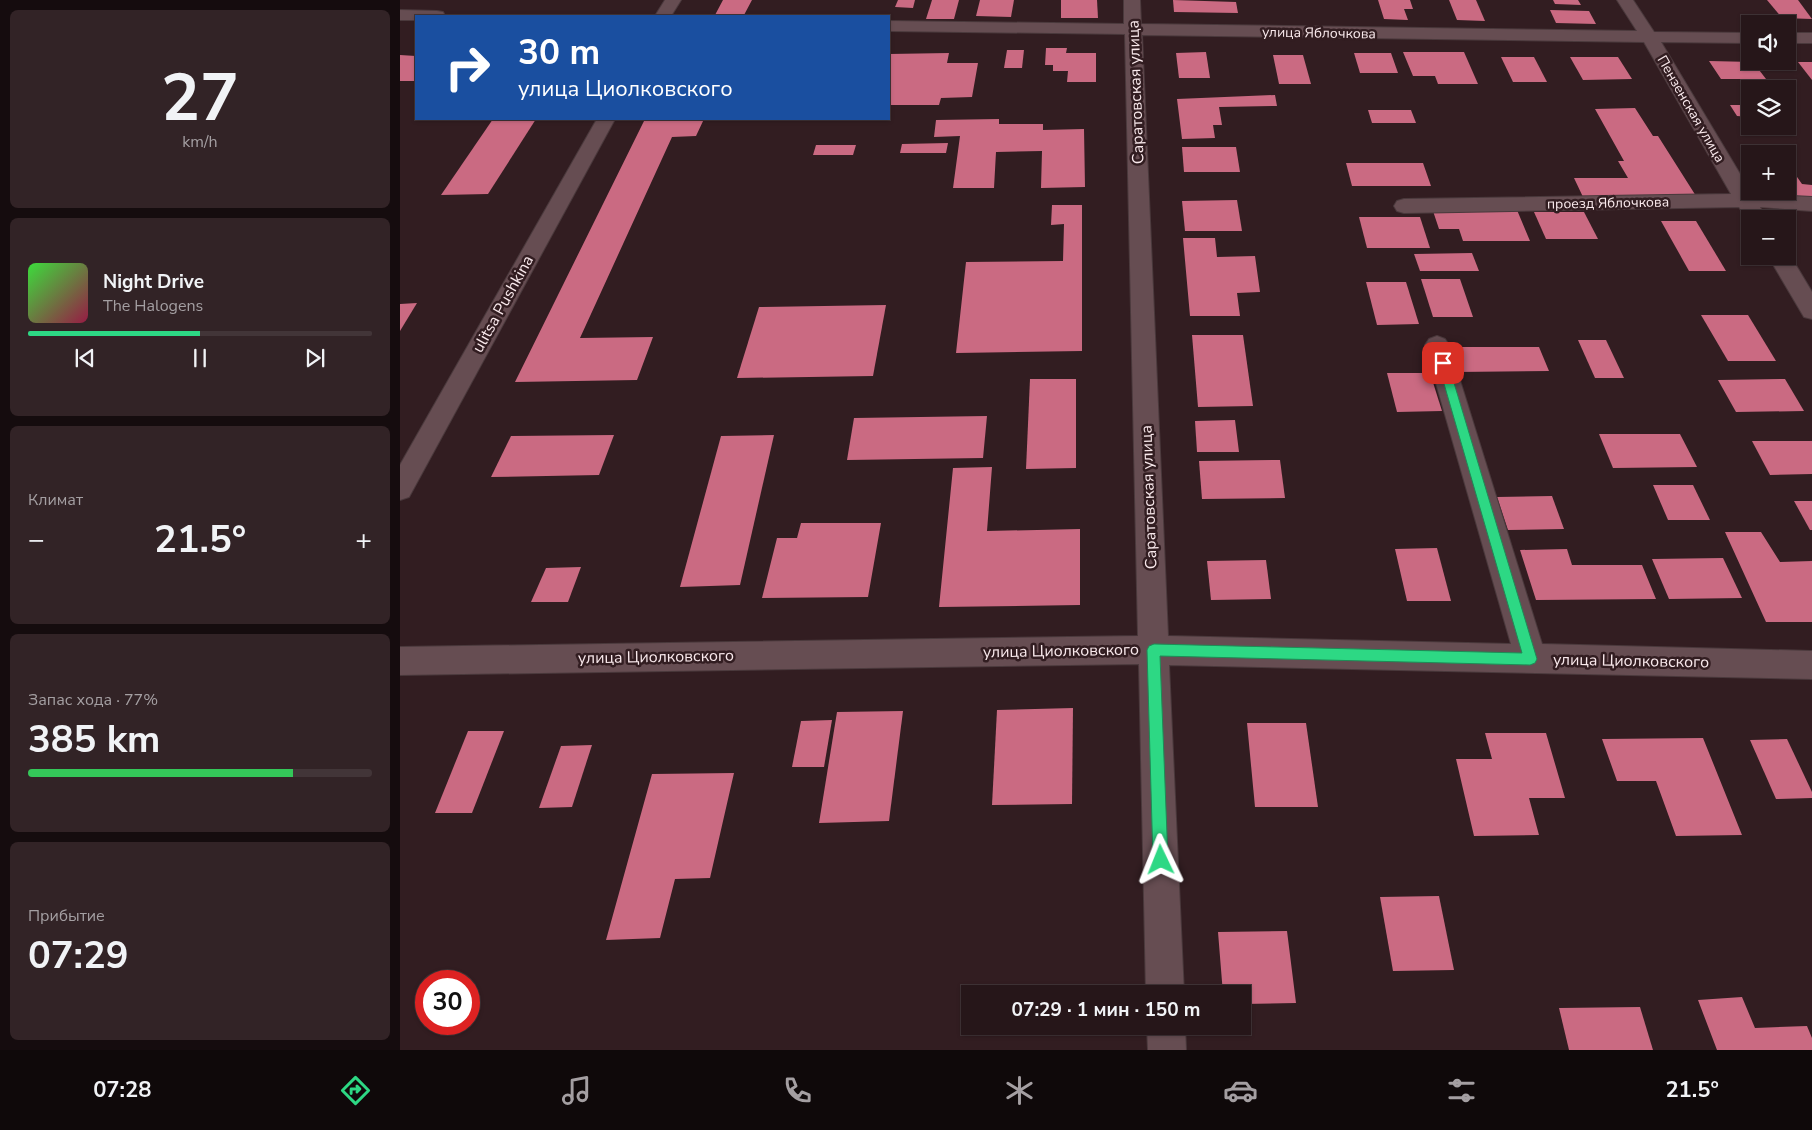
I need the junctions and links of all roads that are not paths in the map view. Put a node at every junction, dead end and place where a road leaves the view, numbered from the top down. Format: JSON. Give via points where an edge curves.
{"nodes":[{"id":1,"x":673,"y":0,"type":"edge"},
{"id":2,"x":1132,"y":0,"type":"edge"},
{"id":3,"x":1625,"y":0,"type":"edge"},
{"id":4,"x":400,"y":15,"type":"edge"},
{"id":5,"x":415,"y":15,"type":"edge"},
{"id":6,"x":664,"y":15,"type":"edge"},
{"id":7,"x":890,"y":26,"type":"edge"},
{"id":8,"x":1134,"y":31,"type":"junction"},
{"id":9,"x":1650,"y":38,"type":"junction"},
{"id":10,"x":1741,"y":38,"type":"edge"},
{"id":11,"x":1796,"y":38,"type":"edge"},
{"id":12,"x":1812,"y":38,"type":"edge"},
{"id":13,"x":605,"y":120,"type":"edge"},
{"id":14,"x":1741,"y":193,"type":"edge"},
{"id":15,"x":1745,"y":200,"type":"junction"},
{"id":16,"x":1812,"y":204,"type":"edge"},
{"id":17,"x":1404,"y":206,"type":"dead end"},
{"id":18,"x":1751,"y":210,"type":"edge"},
{"id":19,"x":1784,"y":265,"type":"edge"},
{"id":20,"x":1812,"y":311,"type":"edge"},
{"id":21,"x":1438,"y":345,"type":"dead end"},
{"id":22,"x":400,"y":489,"type":"edge"},
{"id":23,"x":1154,"y":650,"type":"junction"},
{"id":24,"x":1530,"y":659,"type":"junction"},
{"id":25,"x":400,"y":661,"type":"edge"},
{"id":26,"x":1812,"y":665,"type":"edge"},
{"id":27,"x":1165,"y":985,"type":"edge"},
{"id":28,"x":1166,"y":1035,"type":"edge"},
{"id":29,"x":1167,"y":1050,"type":"edge"}],
"edges":[{"from":1,"to":6,"type":"street"},
{"from":2,"to":8,"type":"street","name":"Саратовская улица"},
{"from":3,"to":9,"type":"street","name":"Пензенская улица"},
{"from":4,"to":5,"type":"street"},
{"from":7,"to":8,"type":"street","name":"улица Яблочкова"},
{"from":8,"to":9,"type":"street","name":"улица Яблочкова"},
{"from":8,"to":23,"type":"street","name":"Саратовская улица"},
{"from":9,"to":10,"type":"street","name":"улица Яблочкова"},
{"from":9,"to":14,"type":"street","name":"Пензенская улица"},
{"from":11,"to":12,"type":"street"},
{"from":13,"to":22,"type":"street","name":"ulitsa Pushkina"},
{"from":15,"to":16,"type":"street","name":"проезд Яблочкова"},
{"from":15,"to":17,"type":"street","name":"проезд Яблочкова"},
{"from":15,"to":18,"type":"street","name":"Пензенская улица"},
{"from":19,"to":20,"type":"street"},
{"from":21,"to":24,"type":"street"},
{"from":23,"to":24,"type":"street","name":"улица Циолковского"},
{"from":23,"to":25,"type":"street","name":"улица Циолковского"},
{"from":23,"to":27,"type":"street","name":"Саратовская улица"},
{"from":24,"to":26,"type":"street","name":"улица Циолковского"},
{"from":28,"to":29,"type":"street"}]}
